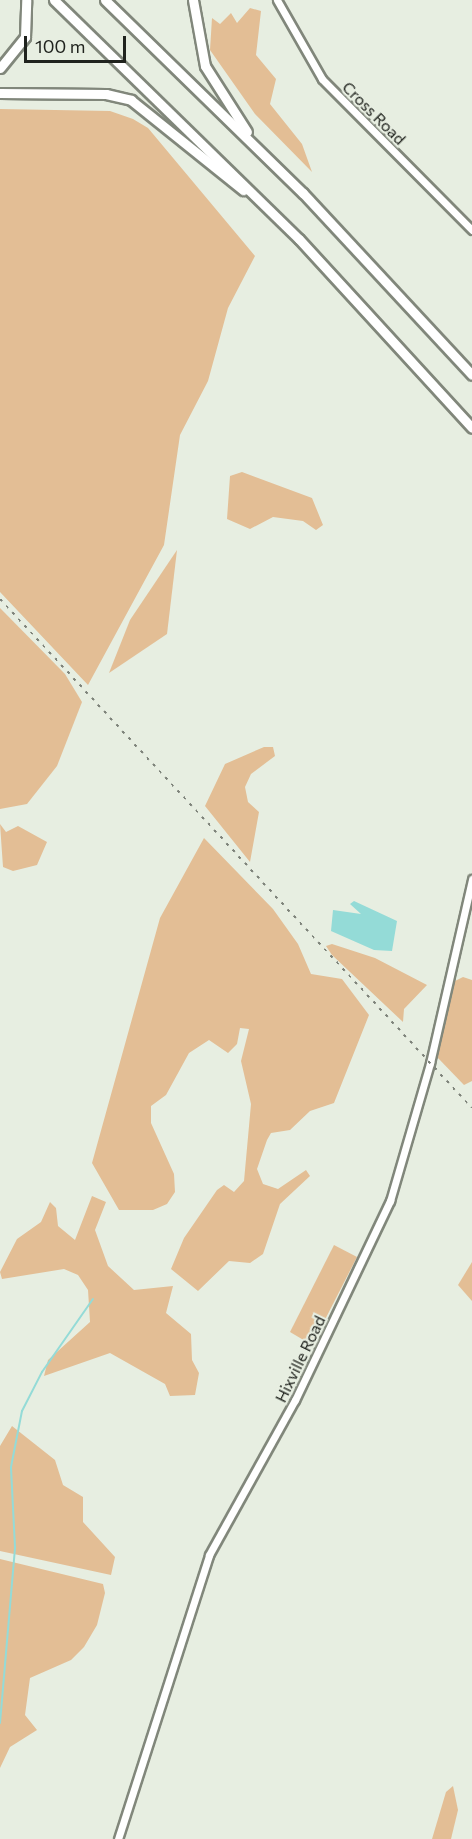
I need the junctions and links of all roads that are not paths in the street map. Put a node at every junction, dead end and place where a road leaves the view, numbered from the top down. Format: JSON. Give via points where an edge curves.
{"nodes":[{"id":1,"x":26,"y":0,"type":"edge"},
{"id":2,"x":54,"y":0,"type":"edge"},
{"id":3,"x":105,"y":0,"type":"edge"},
{"id":4,"x":193,"y":0,"type":"edge"},
{"id":5,"x":277,"y":0,"type":"edge"},
{"id":6,"x":0,"y":68,"type":"edge"},
{"id":7,"x":0,"y":93,"type":"edge"},
{"id":8,"x":262,"y":153,"type":"junction"},
{"id":9,"x":275,"y":215,"type":"junction"},
{"id":10,"x":472,"y":230,"type":"edge"},
{"id":11,"x":472,"y":375,"type":"edge"},
{"id":12,"x":472,"y":428,"type":"edge"},
{"id":13,"x":472,"y":879,"type":"edge"},
{"id":14,"x":118,"y":1839,"type":"edge"}],
"edges":[{"from":1,"to":6,"type":"highway","via":[[25,37]]},
{"from":2,"to":9,"type":"highway"},
{"from":3,"to":8,"type":"highway"},
{"from":4,"to":8,"type":"highway","via":[[196,37],[209,75]]},
{"from":5,"to":10,"type":"street","name":"Cross Road","via":[[322,79]]},
{"from":7,"to":9,"type":"highway","via":[[106,94],[132,100]]},
{"from":8,"to":11,"type":"highway"},
{"from":9,"to":12,"type":"highway"},
{"from":13,"to":14,"type":"street","name":"Hixville Road","via":[[430,1063],[390,1201],[295,1400],[209,1555]]}]}
